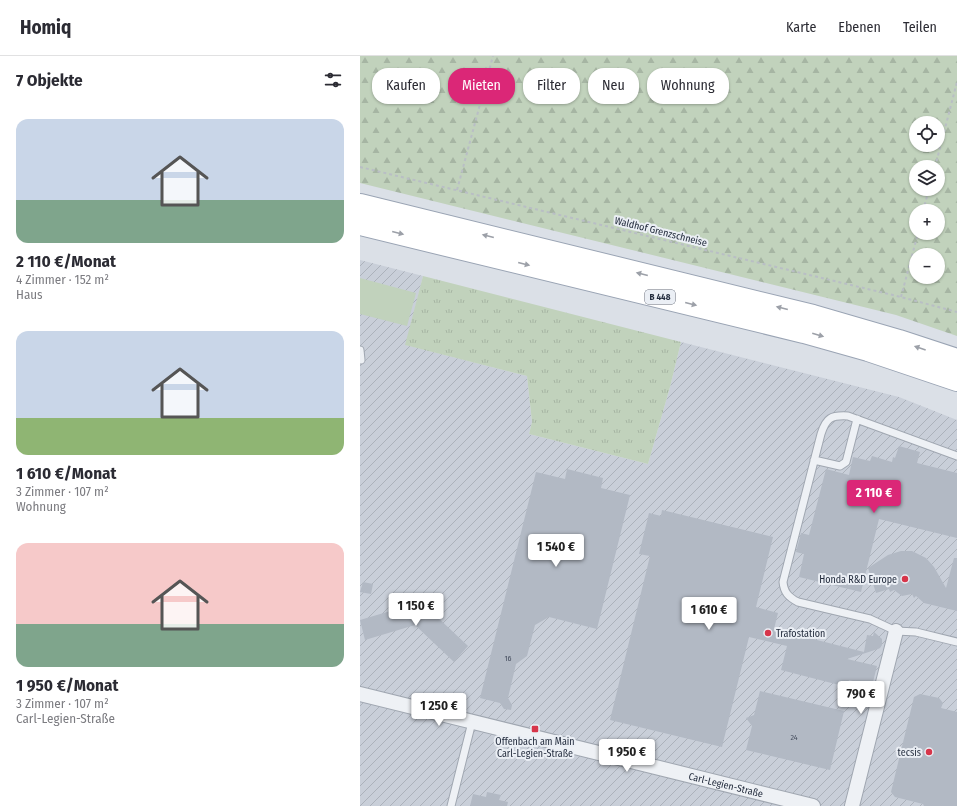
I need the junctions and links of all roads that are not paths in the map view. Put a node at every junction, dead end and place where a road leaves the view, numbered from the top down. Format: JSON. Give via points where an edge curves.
{"nodes":[{"id":1,"x":360,"y":205,"type":"edge"},
{"id":2,"x":360,"y":224,"type":"edge"},
{"id":3,"x":360,"y":350,"type":"edge"},
{"id":4,"x":361,"y":360,"type":"dead end"},
{"id":5,"x":957,"y":360,"type":"edge"},
{"id":6,"x":957,"y":380,"type":"edge"},
{"id":7,"x":857,"y":419,"type":"junction"},
{"id":8,"x":957,"y":456,"type":"edge"},
{"id":9,"x":814,"y":460,"type":"junction"},
{"id":10,"x":896,"y":631,"type":"junction"},
{"id":11,"x":957,"y":642,"type":"edge"},
{"id":12,"x":360,"y":694,"type":"edge"},
{"id":13,"x":472,"y":722,"type":"junction"},
{"id":14,"x":451,"y":806,"type":"edge"},
{"id":15,"x":813,"y":806,"type":"edge"},
{"id":16,"x":852,"y":806,"type":"edge"}],
"edges":[{"from":5,"to":1,"type":"main road","number":"B 448","one_way":true,"via":[[813,316]]},
{"from":2,"to":6,"type":"main road","number":"B 448","one_way":true,"via":[[804,332]]},
{"from":3,"to":4,"type":"lane"},
{"from":7,"to":8,"type":"lane"},
{"from":7,"to":9,"type":"lane","via":[[842,415],[827,421]]},
{"from":7,"to":9,"type":"lane","via":[[846,462],[840,466]]},
{"from":9,"to":10,"type":"lane","via":[[784,574],[785,592],[798,602],[870,619]]},
{"from":10,"to":11,"type":"lane","via":[[916,632]]},
{"from":10,"to":16,"type":"street"},
{"from":12,"to":13,"type":"street","name":"Carl-Legien-Straße"},
{"from":13,"to":14,"type":"lane"},
{"from":13,"to":15,"type":"street","name":"Carl-Legien-Straße"}]}
